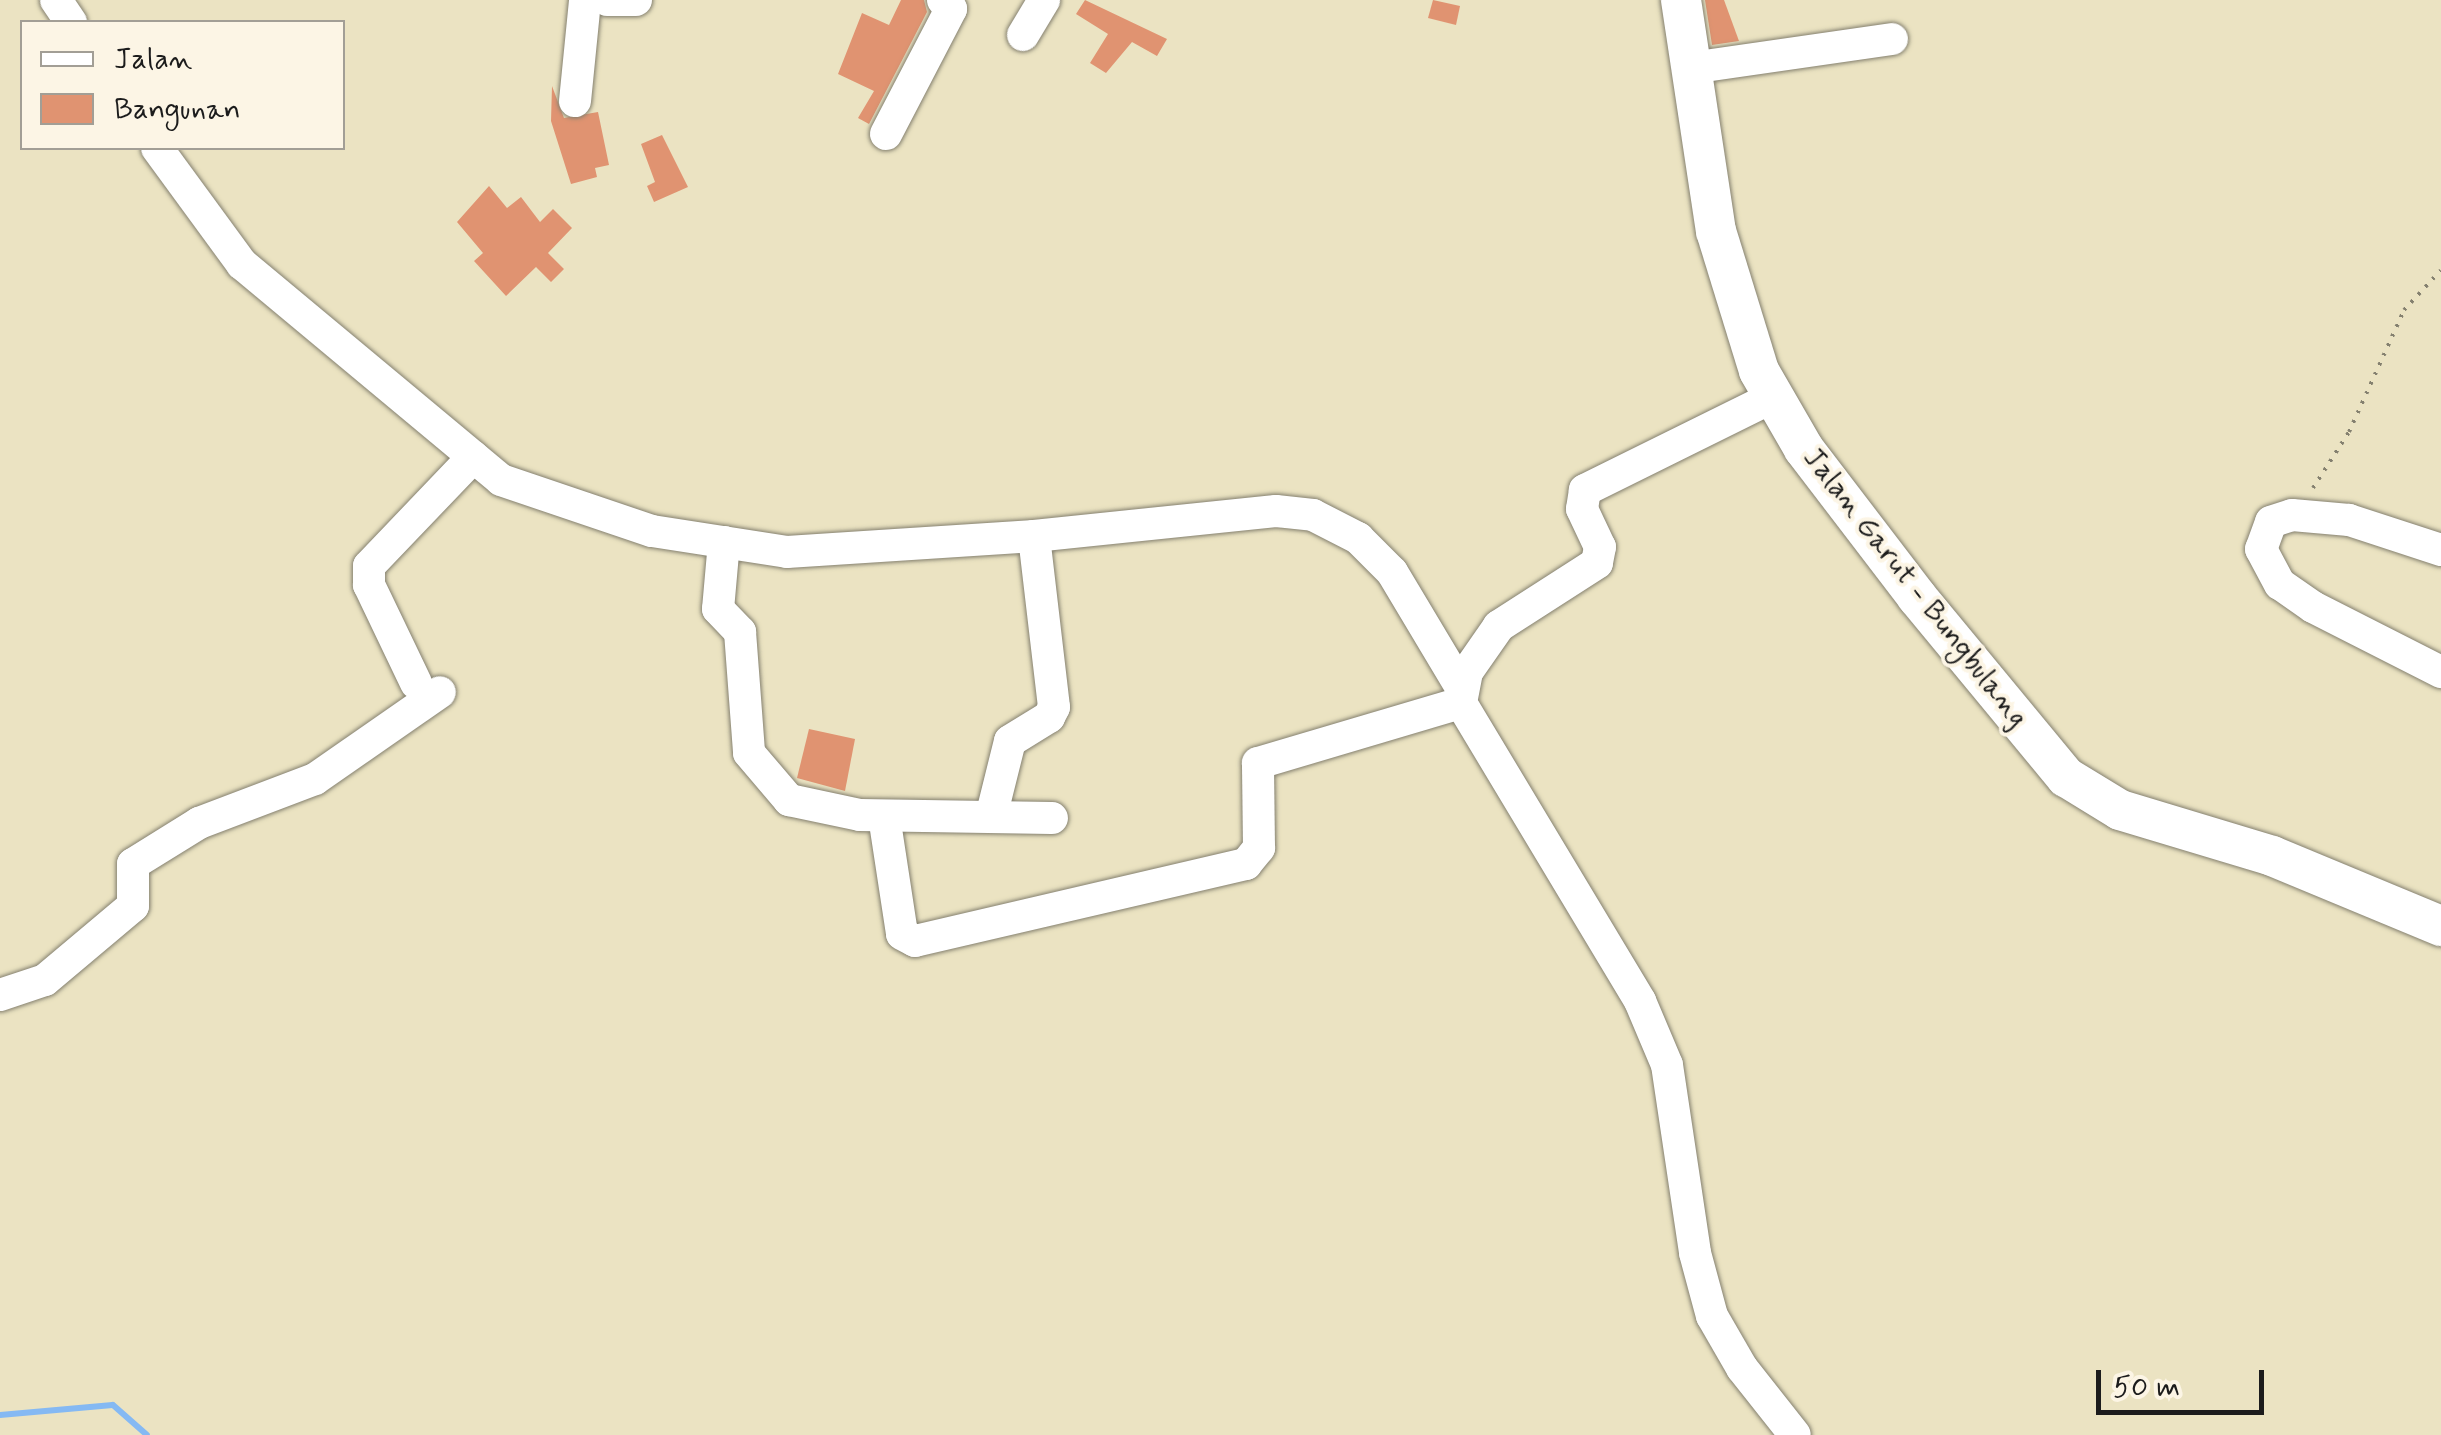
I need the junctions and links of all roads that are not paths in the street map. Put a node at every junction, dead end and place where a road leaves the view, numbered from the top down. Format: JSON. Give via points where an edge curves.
{"nodes":[{"id":1,"x":584,"y":0,"type":"edge"},
{"id":2,"x":607,"y":0,"type":"edge"},
{"id":3,"x":636,"y":0,"type":"edge"},
{"id":4,"x":943,"y":0,"type":"edge"},
{"id":5,"x":1044,"y":0,"type":"edge"},
{"id":6,"x":1681,"y":0,"type":"edge"},
{"id":7,"x":1022,"y":35,"type":"dead end"},
{"id":8,"x":1892,"y":39,"type":"dead end"},
{"id":9,"x":1691,"y":68,"type":"junction"},
{"id":10,"x":575,"y":101,"type":"dead end"},
{"id":11,"x":886,"y":134,"type":"dead end"},
{"id":12,"x":158,"y":150,"type":"edge"},
{"id":13,"x":1773,"y":398,"type":"junction"},
{"id":14,"x":473,"y":457,"type":"junction"},
{"id":15,"x":1034,"y":536,"type":"junction"},
{"id":16,"x":724,"y":542,"type":"junction"},
{"id":17,"x":2441,"y":550,"type":"edge"},
{"id":18,"x":2441,"y":672,"type":"edge"},
{"id":19,"x":1462,"y":696,"type":"junction"},
{"id":20,"x":884,"y":816,"type":"junction"},
{"id":21,"x":991,"y":818,"type":"junction"},
{"id":22,"x":1052,"y":818,"type":"dead end"},
{"id":23,"x":2441,"y":926,"type":"edge"},
{"id":24,"x":0,"y":995,"type":"edge"},
{"id":25,"x":1795,"y":1435,"type":"edge"}],
"edges":[{"from":1,"to":10,"type":"street"},
{"from":2,"to":3,"type":"street"},
{"from":4,"to":11,"type":"street","via":[[951,9]]},
{"from":5,"to":7,"type":"street"},
{"from":6,"to":9,"type":"main road","name":"Jalan Garut - Bungbulang"},
{"from":8,"to":9,"type":"street"},
{"from":9,"to":13,"type":"main road","name":"Jalan Garut - Bungbulang","via":[[1721,254]]},
{"from":12,"to":14,"type":"street","via":[[242,264]]},
{"from":13,"to":19,"type":"street","via":[[1585,490],[1582,509],[1600,547],[1597,563],[1499,626]]},
{"from":13,"to":23,"type":"main road","name":"Jalan Garut - Bungbulang","via":[[1917,597],[2066,777],[2134,816],[2272,856]]},
{"from":14,"to":16,"type":"street","via":[[521,487],[652,531]]},
{"from":14,"to":24,"type":"street","via":[[369,566],[370,585],[428,687],[315,779],[199,823],[133,864],[132,906],[45,980]]},
{"from":15,"to":16,"type":"street","via":[[787,552]]},
{"from":15,"to":19,"type":"street","via":[[1276,511],[1313,515],[1358,538],[1392,572]]},
{"from":15,"to":21,"type":"street","via":[[1054,707],[1010,741]]},
{"from":16,"to":20,"type":"street","via":[[718,609],[740,632],[749,753],[789,800],[829,812]]},
{"from":17,"to":18,"type":"street","via":[[2349,520],[2292,515],[2271,522],[2262,540],[2262,558],[2280,584]]},
{"from":19,"to":20,"type":"street","via":[[1258,762],[1259,848],[1246,864],[914,941],[902,934]]},
{"from":19,"to":25,"type":"street","via":[[1640,1001],[1667,1065],[1694,1253],[1712,1316],[1742,1368]]},
{"from":20,"to":21,"type":"street"},
{"from":21,"to":22,"type":"street"}]}
